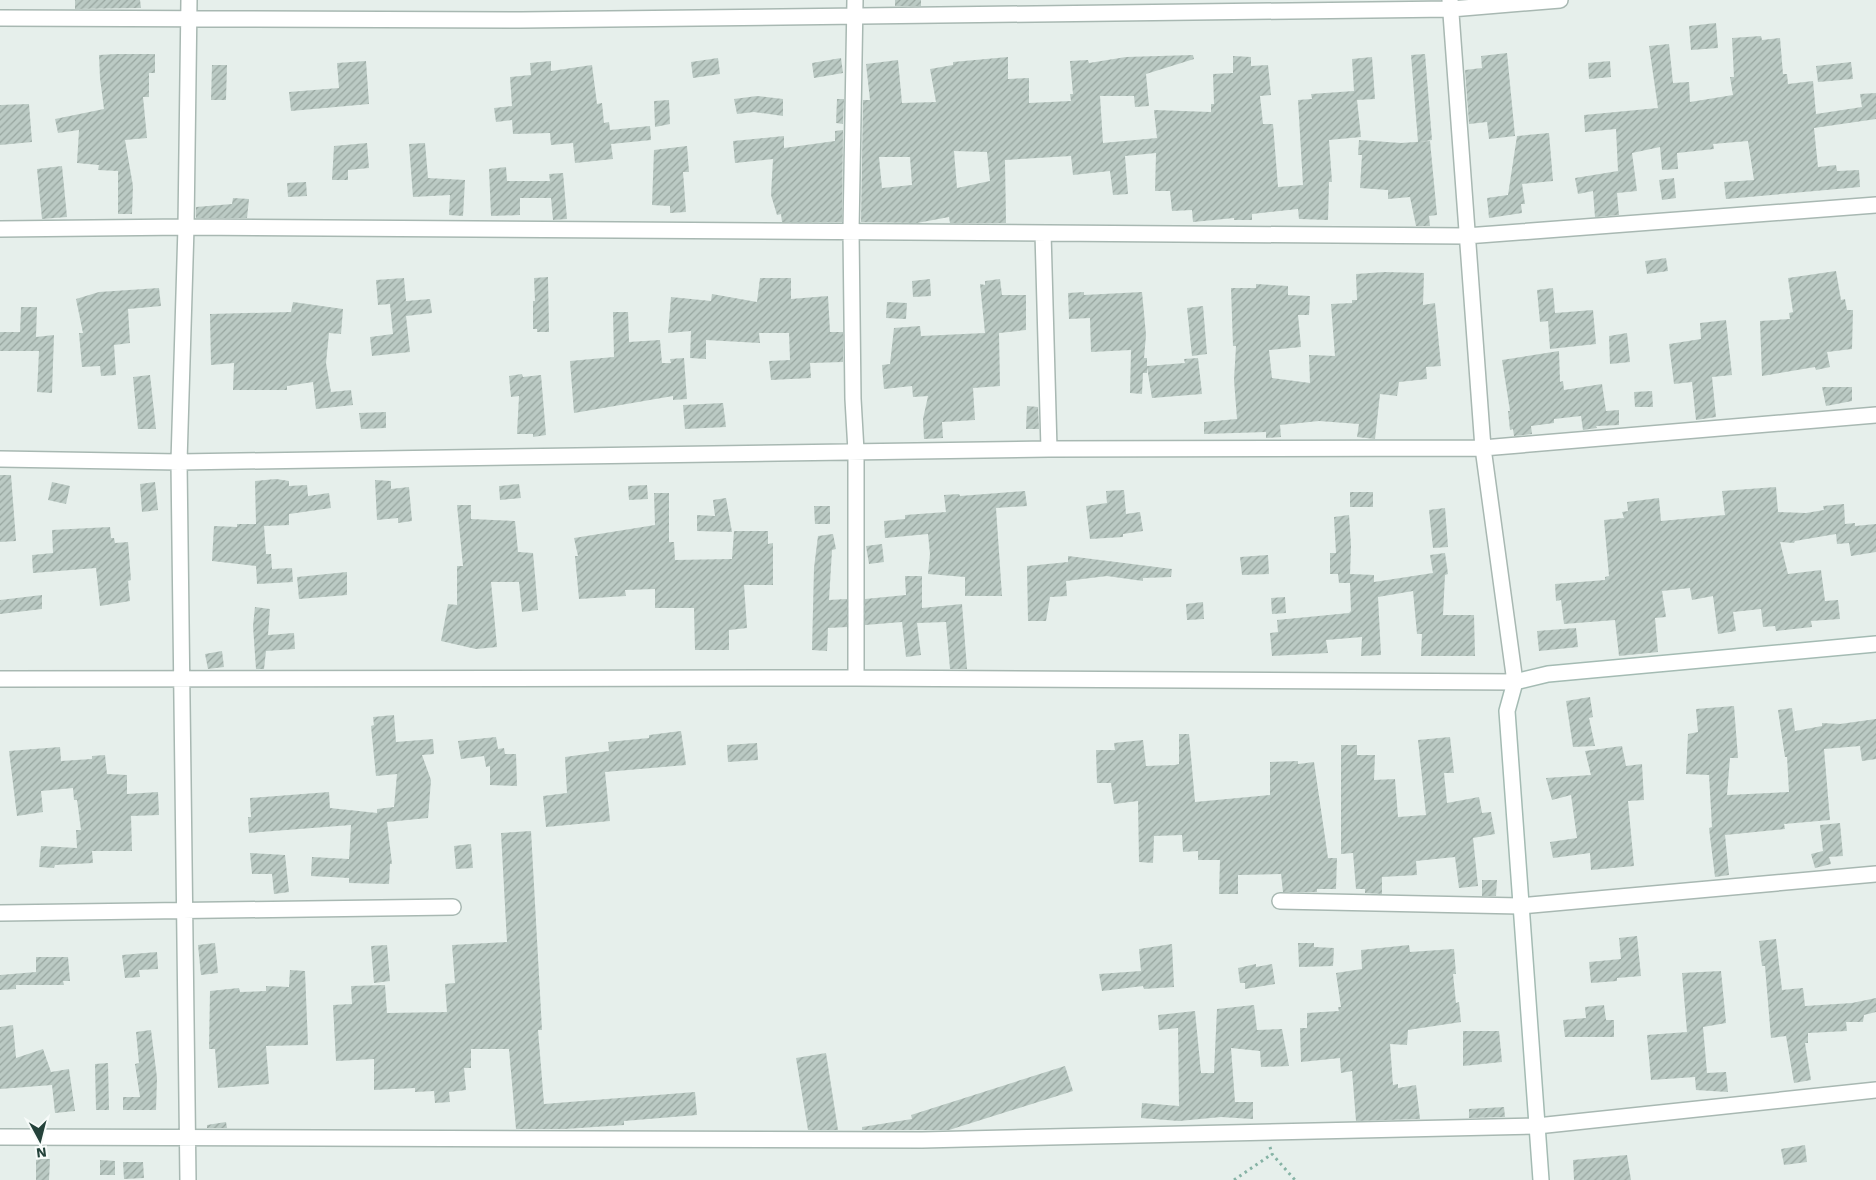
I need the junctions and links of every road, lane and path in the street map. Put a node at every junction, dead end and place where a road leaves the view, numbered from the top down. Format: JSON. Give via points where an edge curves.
{"nodes":[{"id":1,"x":189,"y":0,"type":"edge"},
{"id":2,"x":855,"y":0,"type":"edge"},
{"id":3,"x":1560,"y":0,"type":"edge"},
{"id":4,"x":1450,"y":5,"type":"edge"},
{"id":5,"x":855,"y":16,"type":"junction"},
{"id":6,"x":0,"y":18,"type":"edge"},
{"id":7,"x":189,"y":19,"type":"junction"},
{"id":8,"x":1876,"y":205,"type":"edge"},
{"id":9,"x":186,"y":227,"type":"junction"},
{"id":10,"x":0,"y":229,"type":"edge"},
{"id":11,"x":851,"y":231,"type":"junction"},
{"id":12,"x":1043,"y":232,"type":"junction"},
{"id":13,"x":1466,"y":236,"type":"junction"},
{"id":14,"x":1876,"y":415,"type":"edge"},
{"id":15,"x":1483,"y":448,"type":"junction"},
{"id":16,"x":1049,"y":449,"type":"junction"},
{"id":17,"x":856,"y":451,"type":"junction"},
{"id":18,"x":0,"y":459,"type":"edge"},
{"id":19,"x":179,"y":462,"type":"junction"},
{"id":20,"x":1876,"y":644,"type":"edge"},
{"id":21,"x":856,"y":678,"type":"junction"},
{"id":22,"x":0,"y":679,"type":"edge"},
{"id":23,"x":182,"y":680,"type":"junction"},
{"id":24,"x":1515,"y":682,"type":"junction"},
{"id":25,"x":1876,"y":874,"type":"edge"},
{"id":26,"x":1280,"y":901,"type":"dead end"},
{"id":27,"x":1520,"y":906,"type":"junction"},
{"id":28,"x":453,"y":907,"type":"dead end"},
{"id":29,"x":184,"y":910,"type":"junction"},
{"id":30,"x":0,"y":913,"type":"edge"},
{"id":31,"x":1876,"y":1090,"type":"edge"},
{"id":32,"x":1537,"y":1126,"type":"junction"},
{"id":33,"x":0,"y":1137,"type":"edge"},
{"id":34,"x":186,"y":1137,"type":"junction"},
{"id":35,"x":188,"y":1180,"type":"edge"},
{"id":36,"x":1234,"y":1180,"type":"edge"},
{"id":37,"x":1294,"y":1180,"type":"edge"},
{"id":38,"x":1540,"y":1180,"type":"edge"}],
"edges":[{"from":1,"to":7,"type":"street"},
{"from":2,"to":5,"type":"street"},
{"from":3,"to":4,"type":"street"},
{"from":4,"to":5,"type":"street"},
{"from":4,"to":13,"type":"street"},
{"from":5,"to":7,"type":"street"},
{"from":5,"to":11,"type":"street"},
{"from":6,"to":7,"type":"street"},
{"from":7,"to":9,"type":"street"},
{"from":8,"to":13,"type":"street"},
{"from":9,"to":10,"type":"street"},
{"from":9,"to":11,"type":"street"},
{"from":9,"to":19,"type":"street"},
{"from":11,"to":12,"type":"street"},
{"from":11,"to":17,"type":"street"},
{"from":12,"to":13,"type":"street"},
{"from":12,"to":16,"type":"street"},
{"from":13,"to":15,"type":"street"},
{"from":14,"to":15,"type":"street"},
{"from":15,"to":16,"type":"street"},
{"from":15,"to":24,"type":"street"},
{"from":16,"to":17,"type":"street"},
{"from":17,"to":19,"type":"street"},
{"from":17,"to":21,"type":"street"},
{"from":18,"to":19,"type":"street"},
{"from":19,"to":23,"type":"street"},
{"from":20,"to":24,"type":"street","via":[[1548,674]]},
{"from":21,"to":23,"type":"street"},
{"from":21,"to":24,"type":"street"},
{"from":22,"to":23,"type":"street"},
{"from":23,"to":29,"type":"street"},
{"from":24,"to":27,"type":"street","via":[[1507,712]]},
{"from":25,"to":27,"type":"street"},
{"from":26,"to":27,"type":"street"},
{"from":27,"to":32,"type":"street"},
{"from":28,"to":29,"type":"street"},
{"from":29,"to":30,"type":"street"},
{"from":29,"to":34,"type":"street"},
{"from":31,"to":32,"type":"street"},
{"from":32,"to":34,"type":"street","via":[[922,1140]]},
{"from":32,"to":38,"type":"street"},
{"from":33,"to":34,"type":"street"},
{"from":34,"to":35,"type":"street"},
{"from":36,"to":37,"type":"path","via":[[1272,1154]]}]}
